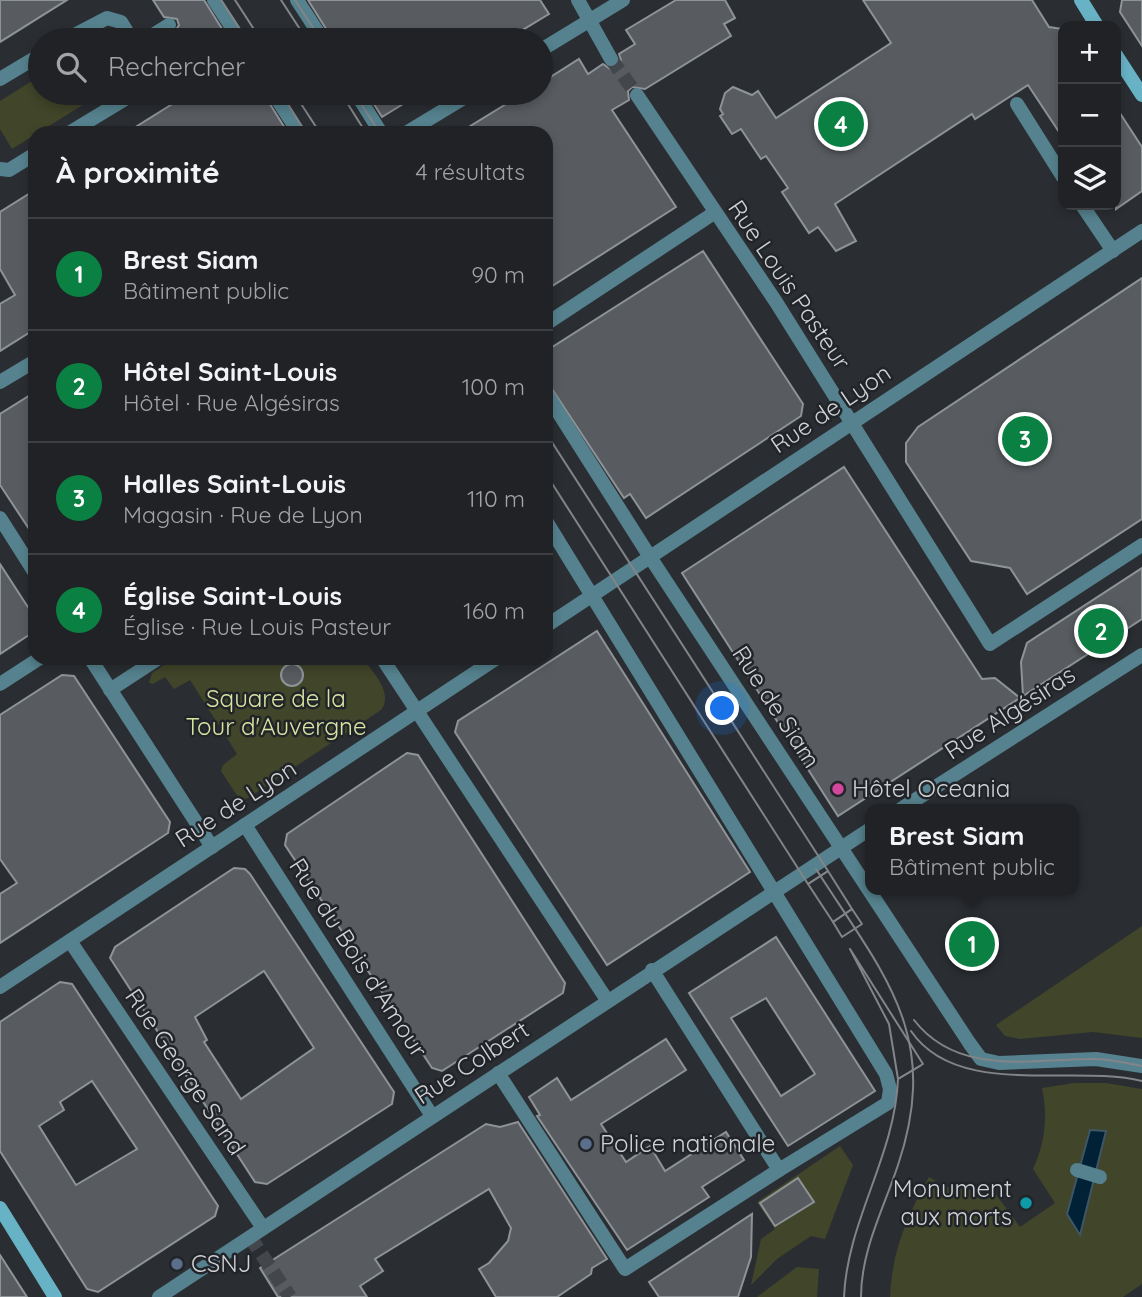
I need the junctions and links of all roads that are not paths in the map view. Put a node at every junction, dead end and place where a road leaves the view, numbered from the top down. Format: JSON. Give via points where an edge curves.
{"nodes":[{"id":1,"x":214,"y":0,"type":"edge"},
{"id":2,"x":297,"y":0,"type":"edge"},
{"id":3,"x":578,"y":0,"type":"edge"},
{"id":4,"x":623,"y":0,"type":"edge"},
{"id":5,"x":1081,"y":0,"type":"edge"},
{"id":6,"x":590,"y":20,"type":"junction"},
{"id":7,"x":1094,"y":21,"type":"edge"},
{"id":8,"x":169,"y":24,"type":"dead end"},
{"id":9,"x":88,"y":28,"type":"edge"},
{"id":10,"x":125,"y":28,"type":"edge"},
{"id":11,"x":163,"y":28,"type":"edge"},
{"id":12,"x":232,"y":28,"type":"edge"},
{"id":13,"x":315,"y":28,"type":"edge"},
{"id":14,"x":553,"y":43,"type":"edge"},
{"id":15,"x":611,"y":59,"type":"tunnel mouth"},
{"id":16,"x":28,"y":62,"type":"edge"},
{"id":17,"x":1121,"y":63,"type":"edge"},
{"id":18,"x":0,"y":79,"type":"edge"},
{"id":19,"x":637,"y":95,"type":"tunnel mouth"},
{"id":20,"x":1142,"y":95,"type":"edge"},
{"id":21,"x":1017,"y":104,"type":"dead end"},
{"id":22,"x":115,"y":105,"type":"edge"},
{"id":23,"x":281,"y":105,"type":"edge"},
{"id":24,"x":364,"y":105,"type":"edge"},
{"id":25,"x":452,"y":105,"type":"edge"},
{"id":26,"x":81,"y":126,"type":"edge"},
{"id":27,"x":294,"y":126,"type":"edge"},
{"id":28,"x":377,"y":126,"type":"edge"},
{"id":29,"x":418,"y":126,"type":"edge"},
{"id":30,"x":28,"y":158,"type":"edge"},
{"id":31,"x":0,"y":169,"type":"edge"},
{"id":32,"x":1058,"y":169,"type":"edge"},
{"id":33,"x":1085,"y":210,"type":"edge"},
{"id":34,"x":714,"y":213,"type":"junction"},
{"id":35,"x":1142,"y":231,"type":"edge"},
{"id":36,"x":1113,"y":251,"type":"junction"},
{"id":37,"x":553,"y":319,"type":"edge"},
{"id":38,"x":28,"y":365,"type":"edge"},
{"id":39,"x":0,"y":382,"type":"edge"},
{"id":40,"x":553,"y":404,"type":"edge"},
{"id":41,"x":853,"y":423,"type":"junction"},
{"id":42,"x":0,"y":518,"type":"edge"},
{"id":43,"x":553,"y":532,"type":"edge"},
{"id":44,"x":1142,"y":545,"type":"edge"},
{"id":45,"x":650,"y":557,"type":"junction"},
{"id":46,"x":28,"y":562,"type":"edge"},
{"id":47,"x":593,"y":595,"type":"junction"},
{"id":48,"x":553,"y":621,"type":"edge"},
{"id":49,"x":1142,"y":655,"type":"edge"},
{"id":50,"x":29,"y":665,"type":"edge"},
{"id":51,"x":94,"y":665,"type":"edge"},
{"id":52,"x":148,"y":665,"type":"edge"},
{"id":53,"x":387,"y":665,"type":"edge"},
{"id":54,"x":487,"y":665,"type":"edge"},
{"id":55,"x":0,"y":684,"type":"edge"},
{"id":56,"x":110,"y":690,"type":"junction"},
{"id":57,"x":417,"y":712,"type":"junction"},
{"id":58,"x":909,"y":804,"type":"edge"},
{"id":59,"x":245,"y":825,"type":"junction"},
{"id":60,"x":865,"y":832,"type":"edge"},
{"id":61,"x":212,"y":847,"type":"junction"},
{"id":62,"x":841,"y":848,"type":"junction"},
{"id":63,"x":865,"y":884,"type":"edge"},
{"id":64,"x":774,"y":890,"type":"junction"},
{"id":65,"x":872,"y":895,"type":"edge"},
{"id":66,"x":70,"y":941,"type":"junction"},
{"id":67,"x":652,"y":970,"type":"junction"},
{"id":68,"x":0,"y":987,"type":"edge"},
{"id":69,"x":607,"y":1000,"type":"junction"},
{"id":70,"x":1142,"y":1066,"type":"edge"},
{"id":71,"x":498,"y":1073,"type":"junction"},
{"id":72,"x":432,"y":1116,"type":"junction"},
{"id":73,"x":779,"y":1170,"type":"junction"},
{"id":74,"x":1077,"y":1170,"type":"dead end"},
{"id":75,"x":1100,"y":1177,"type":"dead end"},
{"id":76,"x":0,"y":1208,"type":"edge"},
{"id":77,"x":263,"y":1228,"type":"junction"},
{"id":78,"x":55,"y":1297,"type":"edge"},
{"id":79,"x":159,"y":1297,"type":"edge"}],
"edges":[{"from":1,"to":12,"type":"street"},
{"from":2,"to":13,"type":"street"},
{"from":3,"to":6,"type":"street"},
{"from":4,"to":6,"type":"street"},
{"from":5,"to":7,"type":"main road"},
{"from":6,"to":14,"type":"street"},
{"from":6,"to":15,"type":"street"},
{"from":8,"to":11,"type":"street"},
{"from":9,"to":10,"type":"street","via":[[107,18]]},
{"from":16,"to":18,"type":"street"},
{"from":17,"to":20,"type":"main road"},
{"from":19,"to":34,"type":"street","name":"Rue Louis Pasteur"},
{"from":21,"to":32,"type":"street"},
{"from":22,"to":26,"type":"street"},
{"from":23,"to":27,"type":"street"},
{"from":24,"to":28,"type":"street"},
{"from":25,"to":29,"type":"street"},
{"from":30,"to":31,"type":"street","via":[[9,170]]},
{"from":33,"to":36,"type":"street"},
{"from":34,"to":37,"type":"street"},
{"from":34,"to":41,"type":"street","name":"Rue Louis Pasteur"},
{"from":35,"to":36,"type":"street","name":"Rue de Lyon"},
{"from":36,"to":41,"type":"street","name":"Rue de Lyon"},
{"from":38,"to":39,"type":"street"},
{"from":40,"to":45,"type":"street","name":"Rue de Siam"},
{"from":41,"to":44,"type":"street","name":"Rue Louis Pasteur","via":[[990,644]]},
{"from":41,"to":45,"type":"street","name":"Rue de Lyon"},
{"from":42,"to":46,"type":"street"},
{"from":43,"to":47,"type":"street"},
{"from":45,"to":47,"type":"street","name":"Rue de Lyon"},
{"from":45,"to":62,"type":"street","name":"Rue de Siam"},
{"from":47,"to":48,"type":"street","name":"Rue de Lyon"},
{"from":47,"to":64,"type":"street"},
{"from":49,"to":58,"type":"street","name":"Rue Algésiras"},
{"from":50,"to":55,"type":"street"},
{"from":51,"to":56,"type":"street"},
{"from":52,"to":56,"type":"street"},
{"from":53,"to":57,"type":"street"},
{"from":54,"to":57,"type":"street","name":"Rue de Lyon"},
{"from":56,"to":61,"type":"street"},
{"from":57,"to":59,"type":"street","name":"Rue de Lyon"},
{"from":57,"to":69,"type":"street"},
{"from":59,"to":61,"type":"street","name":"Rue de Lyon"},
{"from":59,"to":72,"type":"street","name":"Rue du Bois d'Amour"},
{"from":60,"to":62,"type":"street"},
{"from":61,"to":66,"type":"street","name":"Rue de Lyon"},
{"from":62,"to":63,"type":"street","name":"Rue de Siam"},
{"from":62,"to":64,"type":"street","name":"Rue Colbert"},
{"from":64,"to":67,"type":"street","name":"Rue Colbert"},
{"from":64,"to":73,"type":"street","via":[[886,1074],[890,1089],[888,1103]]},
{"from":65,"to":70,"type":"street","name":"Rue de Siam","via":[[981,1059],[999,1063],[1096,1059]]},
{"from":66,"to":68,"type":"street","name":"Rue de Lyon"},
{"from":66,"to":77,"type":"street","name":"Rue George Sand"},
{"from":67,"to":69,"type":"street","name":"Rue Colbert"},
{"from":67,"to":73,"type":"street"},
{"from":69,"to":71,"type":"street","name":"Rue Colbert"},
{"from":71,"to":72,"type":"street","name":"Rue Colbert"},
{"from":71,"to":73,"type":"street","via":[[625,1269]]},
{"from":72,"to":77,"type":"street","name":"Rue Colbert"},
{"from":74,"to":75,"type":"street"},
{"from":76,"to":78,"type":"main road"},
{"from":77,"to":79,"type":"street","name":"Rue Colbert"}]}
